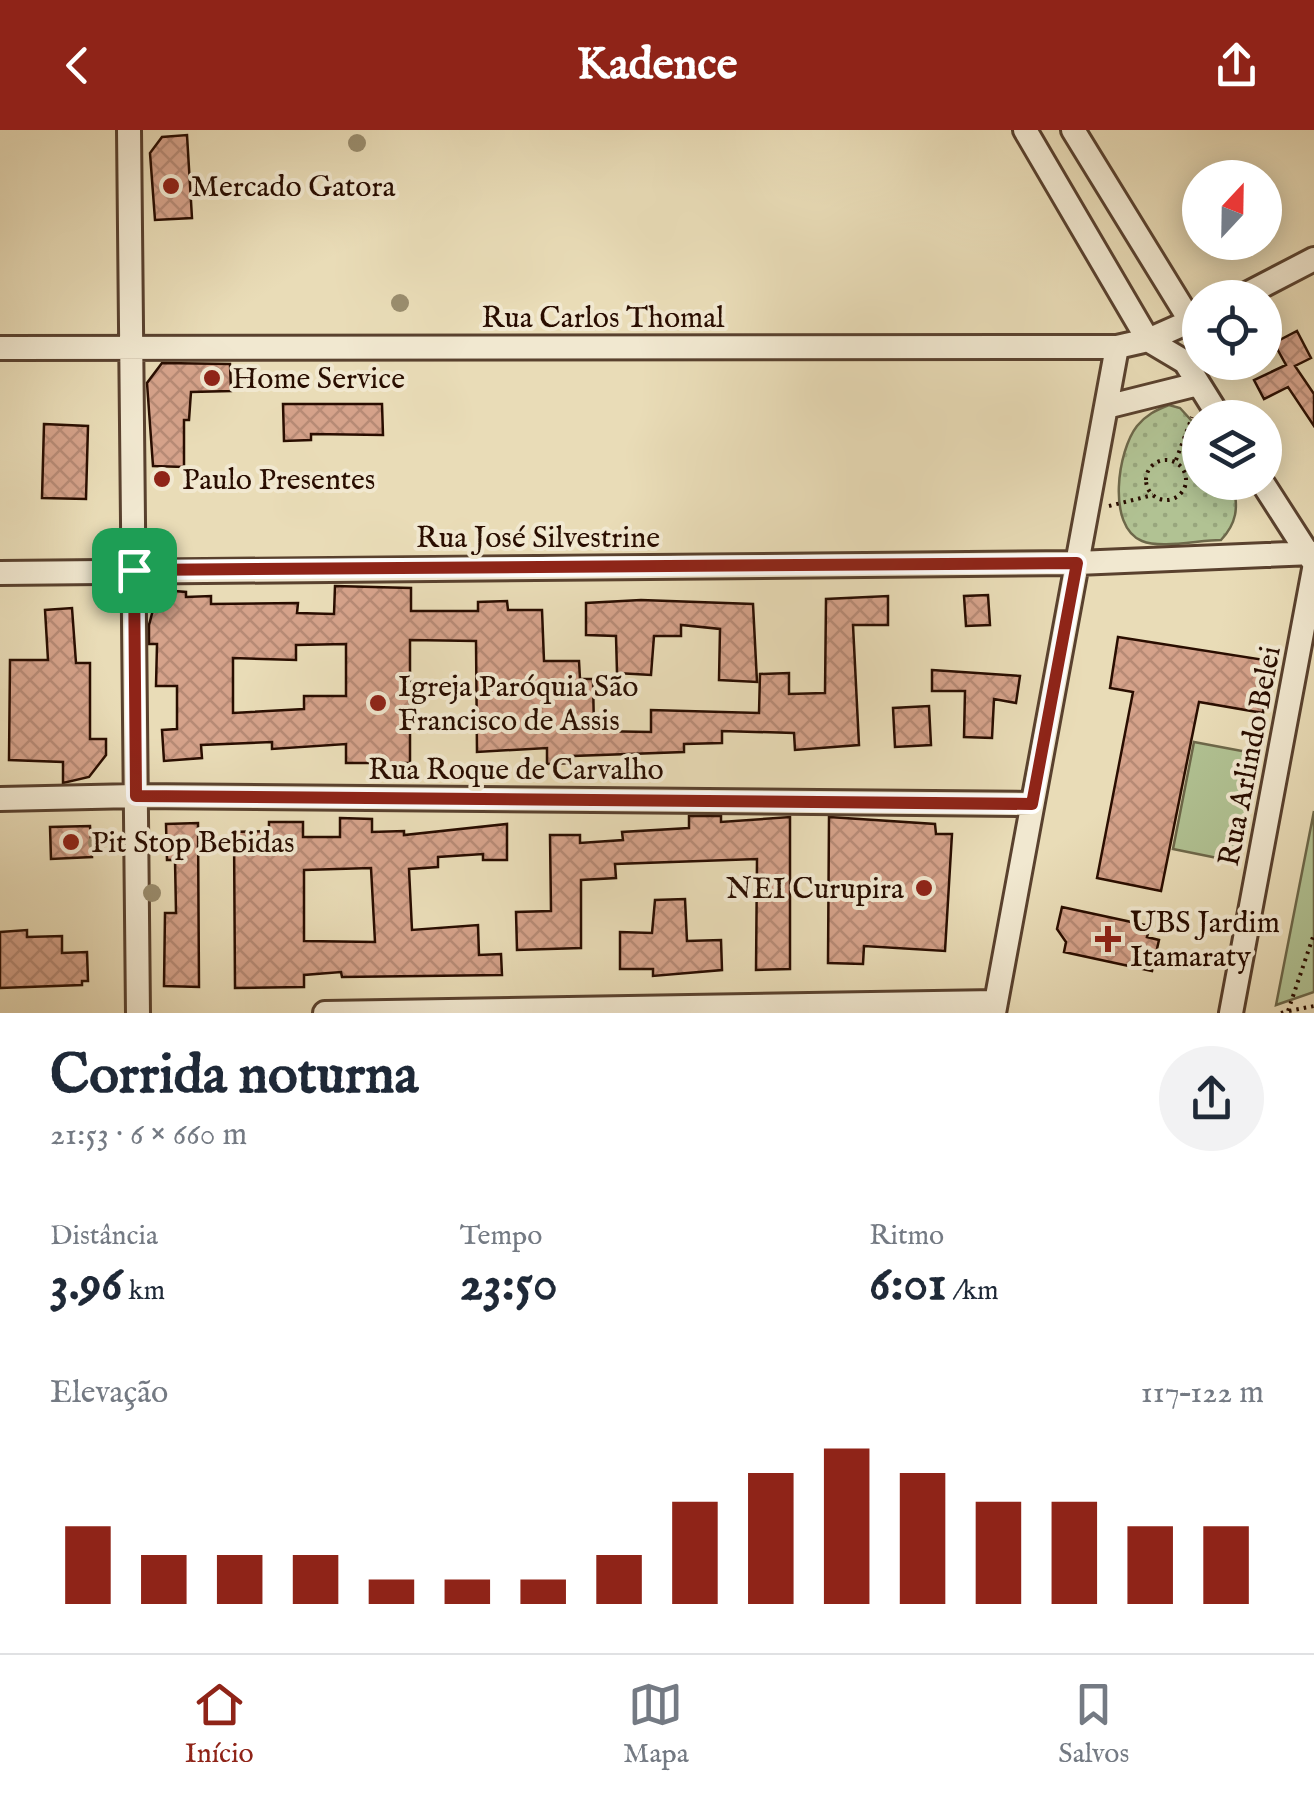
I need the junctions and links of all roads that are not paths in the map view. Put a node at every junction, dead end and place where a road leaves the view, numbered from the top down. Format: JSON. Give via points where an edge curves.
{"nodes":[{"id":1,"x":130,"y":130,"type":"edge"},
{"id":2,"x":1025,"y":130,"type":"edge"},
{"id":3,"x":1074,"y":130,"type":"edge"},
{"id":4,"x":1314,"y":260,"type":"edge"},
{"id":5,"x":1275,"y":280,"type":"edge"},
{"id":6,"x":1182,"y":299,"type":"edge"},
{"id":7,"x":1182,"y":325,"type":"edge"},
{"id":8,"x":1148,"y":340,"type":"junction"},
{"id":9,"x":132,"y":346,"type":"junction"},
{"id":10,"x":1117,"y":347,"type":"junction"},
{"id":11,"x":0,"y":348,"type":"edge"},
{"id":12,"x":1182,"y":360,"type":"edge"},
{"id":13,"x":1196,"y":380,"type":"edge"},
{"id":14,"x":1200,"y":387,"type":"junction"},
{"id":15,"x":1208,"y":400,"type":"edge"},
{"id":16,"x":1106,"y":407,"type":"junction"},
{"id":17,"x":1274,"y":500,"type":"edge"},
{"id":18,"x":1313,"y":560,"type":"edge"},
{"id":19,"x":1077,"y":563,"type":"junction"},
{"id":20,"x":134,"y":570,"type":"junction"},
{"id":21,"x":0,"y":573,"type":"edge"},
{"id":22,"x":136,"y":796,"type":"junction"},
{"id":23,"x":0,"y":799,"type":"edge"},
{"id":24,"x":1032,"y":804,"type":"junction"},
{"id":25,"x":995,"y":1008,"type":"edge"},
{"id":26,"x":138,"y":1013,"type":"edge"},
{"id":27,"x":325,"y":1013,"type":"edge"},
{"id":28,"x":1231,"y":1013,"type":"edge"}],
"edges":[{"from":1,"to":9,"type":"street"},
{"from":2,"to":8,"type":"street"},
{"from":3,"to":6,"type":"street"},
{"from":4,"to":5,"type":"street"},
{"from":7,"to":8,"type":"street","name":"Rua Carlos Thomal"},
{"from":8,"to":10,"type":"street","name":"Rua Carlos Thomal"},
{"from":8,"to":12,"type":"street"},
{"from":9,"to":10,"type":"street","name":"Rua Carlos Thomal"},
{"from":9,"to":11,"type":"street","name":"Rua Carlos Thomal"},
{"from":9,"to":20,"type":"street"},
{"from":10,"to":16,"type":"street"},
{"from":13,"to":14,"type":"street"},
{"from":14,"to":15,"type":"street"},
{"from":14,"to":16,"type":"street"},
{"from":16,"to":19,"type":"street"},
{"from":17,"to":18,"type":"street"},
{"from":18,"to":19,"type":"street","name":"Rua José Silvestrine"},
{"from":18,"to":28,"type":"street","name":"Rua Arlindo Belei"},
{"from":19,"to":20,"type":"street","name":"Rua José Silvestrine"},
{"from":19,"to":24,"type":"street"},
{"from":20,"to":21,"type":"street","name":"Rua José Silvestrine"},
{"from":20,"to":22,"type":"street"},
{"from":22,"to":23,"type":"street","name":"Rua Roque de Carvalho"},
{"from":22,"to":24,"type":"street","name":"Rua Roque de Carvalho"},
{"from":22,"to":26,"type":"street"},
{"from":24,"to":25,"type":"street"},
{"from":25,"to":27,"type":"street"}]}
